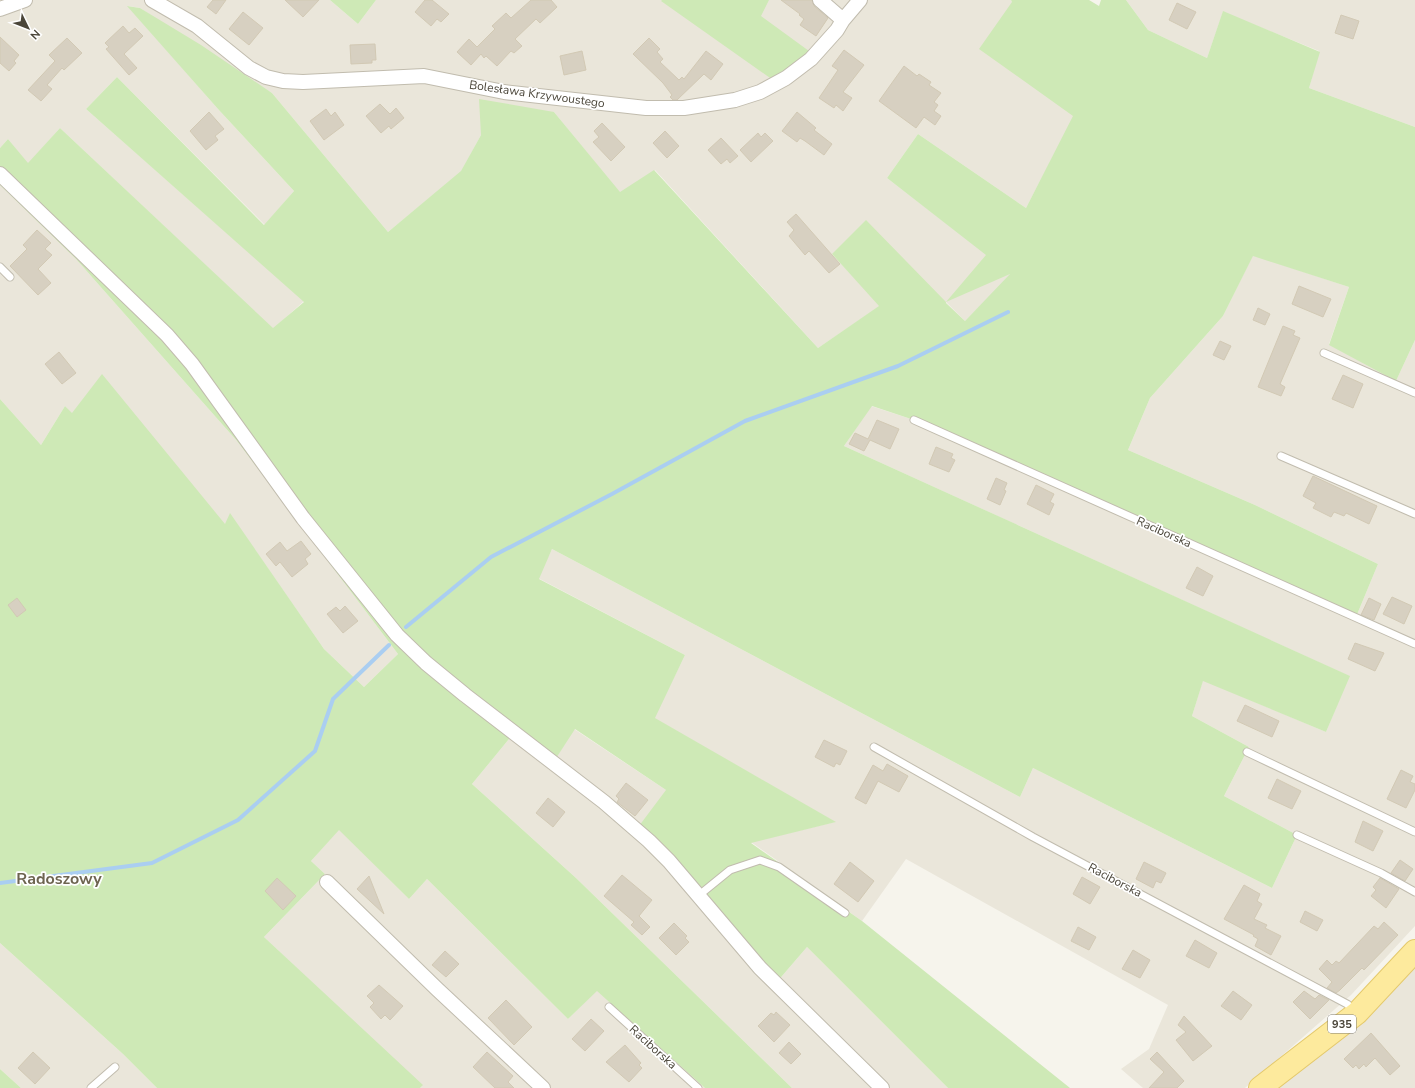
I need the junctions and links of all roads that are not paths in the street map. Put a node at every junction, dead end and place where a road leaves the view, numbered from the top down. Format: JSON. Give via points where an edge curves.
{"nodes":[{"id":1,"x":25,"y":0,"type":"edge"},
{"id":2,"x":152,"y":0,"type":"edge"},
{"id":3,"x":820,"y":0,"type":"edge"},
{"id":4,"x":860,"y":0,"type":"edge"},
{"id":5,"x":0,"y":9,"type":"edge"},
{"id":6,"x":843,"y":20,"type":"junction"},
{"id":7,"x":0,"y":174,"type":"edge"},
{"id":8,"x":0,"y":267,"type":"edge"},
{"id":9,"x":10,"y":277,"type":"dead end"},
{"id":10,"x":1324,"y":353,"type":"dead end"},
{"id":11,"x":1415,"y":393,"type":"edge"},
{"id":12,"x":914,"y":420,"type":"dead end"},
{"id":13,"x":1281,"y":456,"type":"dead end"},
{"id":14,"x":1415,"y":514,"type":"edge"},
{"id":15,"x":1415,"y":644,"type":"edge"},
{"id":16,"x":874,"y":747,"type":"dead end"},
{"id":17,"x":1247,"y":752,"type":"dead end"},
{"id":18,"x":1415,"y":832,"type":"edge"},
{"id":19,"x":1297,"y":835,"type":"dead end"},
{"id":20,"x":327,"y":882,"type":"dead end"},
{"id":21,"x":1415,"y":892,"type":"edge"},
{"id":22,"x":698,"y":896,"type":"junction"},
{"id":23,"x":845,"y":914,"type":"dead end"},
{"id":24,"x":1415,"y":951,"type":"edge"},
{"id":25,"x":609,"y":1007,"type":"dead end"},
{"id":26,"x":1357,"y":1012,"type":"junction"},
{"id":27,"x":115,"y":1068,"type":"dead end"},
{"id":28,"x":91,"y":1088,"type":"edge"},
{"id":29,"x":543,"y":1088,"type":"edge"},
{"id":30,"x":698,"y":1088,"type":"edge"},
{"id":31,"x":882,"y":1088,"type":"edge"},
{"id":32,"x":1260,"y":1088,"type":"edge"}],
"edges":[{"from":1,"to":5,"type":"street"},
{"from":2,"to":6,"type":"street","name":"Bolesława Krzywoustego","via":[[197,26],[249,68],[266,77],[283,81],[424,76],[504,92],[646,108],[684,108],[736,100],[760,92],[786,78],[811,59]]},
{"from":3,"to":6,"type":"street"},
{"from":4,"to":6,"type":"street","name":"Bolesława Krzywoustego"},
{"from":7,"to":22,"type":"street","via":[[172,341],[192,364],[303,518],[397,635],[464,695],[604,802],[669,861]]},
{"from":8,"to":9,"type":"lane"},
{"from":10,"to":11,"type":"lane"},
{"from":12,"to":15,"type":"lane","name":"Raciborska"},
{"from":13,"to":14,"type":"lane"},
{"from":16,"to":26,"type":"lane","name":"Raciborska","via":[[1033,837],[1340,1000]]},
{"from":17,"to":18,"type":"lane"},
{"from":19,"to":21,"type":"lane","via":[[1381,873]]},
{"from":20,"to":29,"type":"street"},
{"from":22,"to":23,"type":"lane","via":[[730,870],[760,860],[779,867]]},
{"from":22,"to":31,"type":"street","via":[[760,968]]},
{"from":24,"to":26,"type":"main road","number":"935"},
{"from":25,"to":30,"type":"lane","name":"Raciborska"},
{"from":26,"to":32,"type":"main road","number":"935"},
{"from":27,"to":28,"type":"lane"}]}
